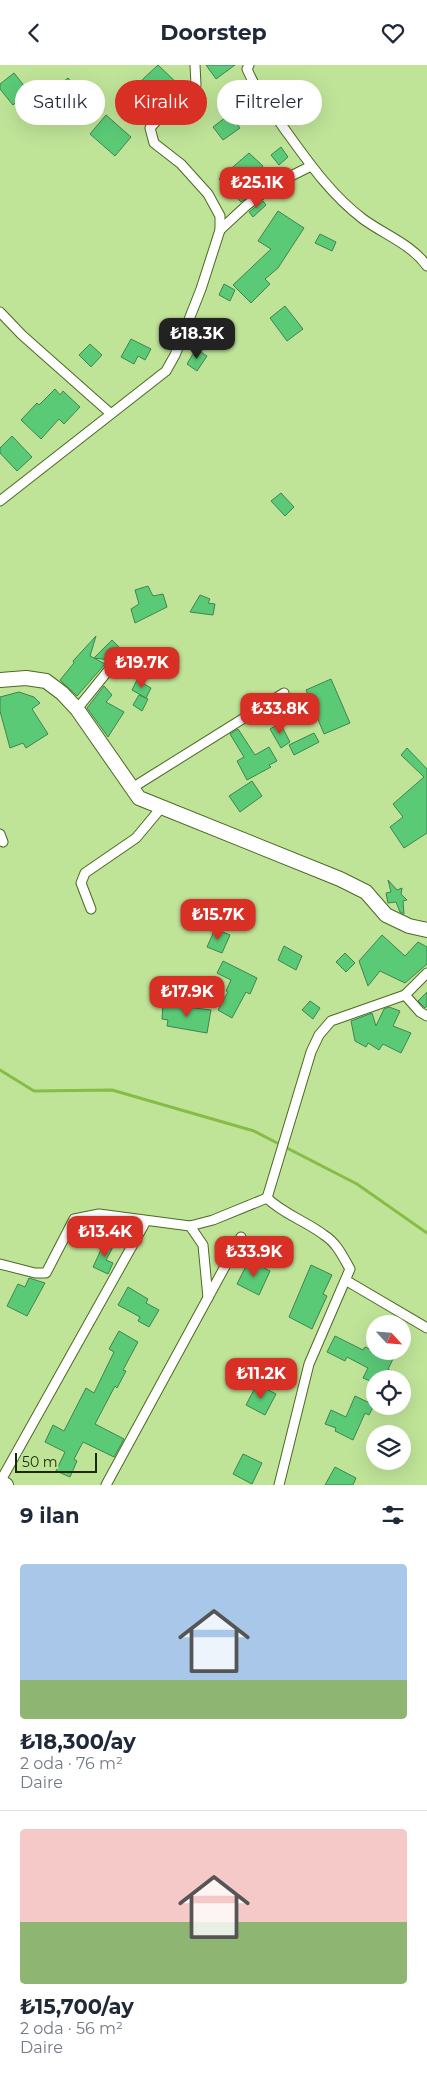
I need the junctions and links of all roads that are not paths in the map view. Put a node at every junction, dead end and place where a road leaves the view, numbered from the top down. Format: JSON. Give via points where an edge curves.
{"nodes":[{"id":1,"x":195,"y":65,"type":"edge"},
{"id":2,"x":249,"y":65,"type":"edge"},
{"id":3,"x":311,"y":166,"type":"junction"},
{"id":4,"x":220,"y":230,"type":"junction"},
{"id":5,"x":427,"y":266,"type":"edge"},
{"id":6,"x":0,"y":312,"type":"edge"},
{"id":7,"x":110,"y":413,"type":"junction"},
{"id":8,"x":0,"y":501,"type":"edge"},
{"id":9,"x":116,"y":661,"type":"dead end"},
{"id":10,"x":0,"y":680,"type":"edge"},
{"id":11,"x":284,"y":693,"type":"dead end"},
{"id":12,"x":77,"y":709,"type":"junction"},
{"id":13,"x":132,"y":788,"type":"junction"},
{"id":14,"x":161,"y":808,"type":"junction"},
{"id":15,"x":91,"y":909,"type":"dead end"},
{"id":16,"x":427,"y":930,"type":"edge"},
{"id":17,"x":427,"y":973,"type":"edge"},
{"id":18,"x":404,"y":995,"type":"junction"},
{"id":19,"x":427,"y":1016,"type":"edge"},
{"id":20,"x":267,"y":1198,"type":"junction"},
{"id":21,"x":146,"y":1221,"type":"junction"},
{"id":22,"x":190,"y":1226,"type":"junction"},
{"id":23,"x":241,"y":1237,"type":"dead end"},
{"id":24,"x":0,"y":1264,"type":"edge"},
{"id":25,"x":347,"y":1281,"type":"junction"},
{"id":26,"x":208,"y":1298,"type":"junction"},
{"id":27,"x":427,"y":1328,"type":"edge"},
{"id":28,"x":0,"y":1482,"type":"edge"},
{"id":29,"x":6,"y":1485,"type":"edge"},
{"id":30,"x":106,"y":1485,"type":"edge"},
{"id":31,"x":279,"y":1485,"type":"edge"}],
"edges":[{"from":1,"to":4,"type":"street","via":[[196,85],[150,128],[154,143],[181,164],[208,194],[220,216]]},
{"from":2,"to":3,"type":"street","via":[[247,69],[254,87]]},
{"from":3,"to":4,"type":"street","via":[[275,184]]},
{"from":3,"to":5,"type":"street","via":[[342,201],[418,254]]},
{"from":4,"to":7,"type":"street","via":[[201,289],[166,371]]},
{"from":6,"to":7,"type":"street"},
{"from":7,"to":8,"type":"street"},
{"from":9,"to":12,"type":"street"},
{"from":10,"to":12,"type":"street","via":[[26,677],[46,681]]},
{"from":11,"to":13,"type":"street"},
{"from":12,"to":13,"type":"street"},
{"from":13,"to":14,"type":"street","via":[[139,798]]},
{"from":14,"to":15,"type":"street","via":[[136,838],[85,873],[81,883]]},
{"from":14,"to":16,"type":"street","via":[[340,879],[366,893],[386,915]]},
{"from":17,"to":18,"type":"street"},
{"from":18,"to":19,"type":"street"},
{"from":18,"to":20,"type":"street","via":[[331,1021],[319,1035],[310,1052]]},
{"from":20,"to":22,"type":"street","via":[[214,1220]]},
{"from":20,"to":25,"type":"street","via":[[326,1235],[340,1250],[350,1269]]},
{"from":21,"to":22,"type":"street"},
{"from":21,"to":24,"type":"street","via":[[99,1214],[74,1219],[46,1273]]},
{"from":21,"to":28,"type":"street"},
{"from":22,"to":26,"type":"street","via":[[203,1245]]},
{"from":23,"to":26,"type":"street"},
{"from":25,"to":27,"type":"street"},
{"from":25,"to":31,"type":"street","via":[[309,1364]]},
{"from":26,"to":30,"type":"street"},
{"from":28,"to":29,"type":"street"}]}
